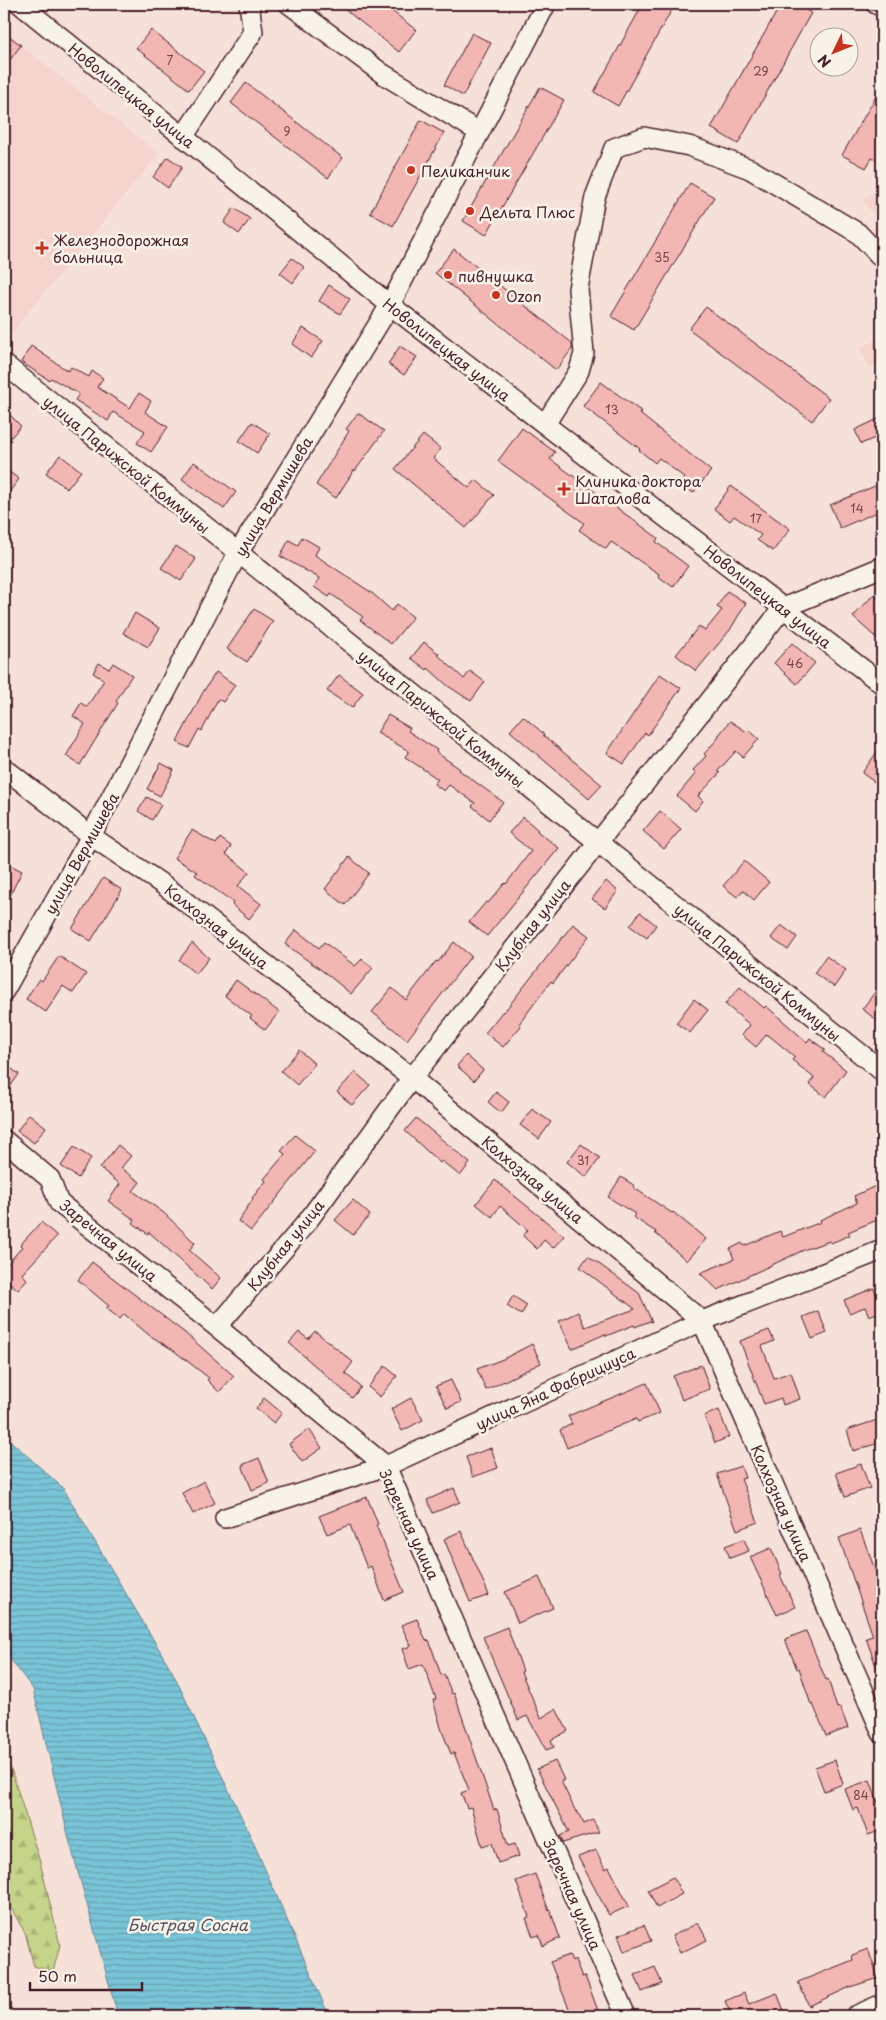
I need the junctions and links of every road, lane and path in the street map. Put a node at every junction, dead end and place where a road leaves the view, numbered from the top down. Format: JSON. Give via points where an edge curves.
{"nodes":[{"id":1,"x":20,"y":4,"type":"edge"},
{"id":2,"x":289,"y":4,"type":"edge"},
{"id":3,"x":546,"y":4,"type":"edge"},
{"id":4,"x":244,"y":6,"type":"edge"},
{"id":5,"x":479,"y":132,"type":"junction"},
{"id":6,"x":183,"y":136,"type":"junction"},
{"id":7,"x":882,"y":258,"type":"edge"},
{"id":8,"x":390,"y":304,"type":"junction"},
{"id":9,"x":4,"y":364,"type":"edge"},
{"id":10,"x":545,"y":424,"type":"junction"},
{"id":11,"x":238,"y":553,"type":"junction"},
{"id":12,"x":882,"y":568,"type":"edge"},
{"id":13,"x":783,"y":608,"type":"junction"},
{"id":14,"x":882,"y":684,"type":"edge"},
{"id":15,"x":4,"y":768,"type":"edge"},
{"id":16,"x":91,"y":836,"type":"junction"},
{"id":17,"x":596,"y":843,"type":"junction"},
{"id":18,"x":4,"y":991,"type":"edge"},
{"id":19,"x":882,"y":1071,"type":"edge"},
{"id":20,"x":412,"y":1078,"type":"junction"},
{"id":21,"x":4,"y":1140,"type":"edge"},
{"id":22,"x":882,"y":1250,"type":"edge"},
{"id":23,"x":702,"y":1320,"type":"junction"},
{"id":24,"x":217,"y":1327,"type":"junction"},
{"id":25,"x":386,"y":1466,"type":"junction"},
{"id":26,"x":225,"y":1518,"type":"dead end"},
{"id":27,"x":882,"y":1733,"type":"edge"},
{"id":28,"x":882,"y":2004,"type":"edge"},
{"id":29,"x":626,"y":2016,"type":"edge"},
{"id":30,"x":855,"y":2016,"type":"edge"}],
"edges":[{"from":1,"to":6,"type":"street","name":"Новолипецкая улица"},
{"from":2,"to":5,"type":"street","via":[[383,74]]},
{"from":3,"to":5,"type":"street","name":"улица Вермишева"},
{"from":4,"to":6,"type":"street","via":[[253,32]]},
{"from":5,"to":8,"type":"street","name":"улица Вермишева"},
{"from":6,"to":8,"type":"street","name":"Новолипецкая улица"},
{"from":7,"to":10,"type":"street","via":[[858,233],[750,170],[689,146],[644,137],[614,148],[595,198],[578,289],[584,353],[579,371]]},
{"from":8,"to":10,"type":"street","name":"Новолипецкая улица"},
{"from":8,"to":11,"type":"street","name":"улица Вермишева"},
{"from":9,"to":11,"type":"street","name":"улица Парижской Коммуны"},
{"from":10,"to":13,"type":"street","name":"Новолипецкая улица"},
{"from":11,"to":16,"type":"street","name":"улица Вермишева"},
{"from":11,"to":17,"type":"street","name":"улица Парижской Коммуны"},
{"from":12,"to":13,"type":"street","name":"Клубная улица"},
{"from":13,"to":14,"type":"street","name":"Новолипецкая улица"},
{"from":13,"to":17,"type":"street","name":"Клубная улица"},
{"from":15,"to":16,"type":"street","name":"Колхозная улица"},
{"from":16,"to":18,"type":"street","name":"улица Вермишева"},
{"from":16,"to":20,"type":"street","name":"Колхозная улица","via":[[165,886]]},
{"from":17,"to":19,"type":"street","name":"улица Парижской Коммуны"},
{"from":17,"to":20,"type":"street","name":"Клубная улица"},
{"from":20,"to":23,"type":"street","name":"Колхозная улица"},
{"from":20,"to":24,"type":"street","name":"Клубная улица","via":[[307,1222]]},
{"from":21,"to":24,"type":"street","name":"Заречная улица","via":[[50,1179],[58,1202]]},
{"from":22,"to":23,"type":"street","name":"улица Яна Фабрициуса"},
{"from":23,"to":25,"type":"street","name":"улица Яна Фабрициуса"},
{"from":23,"to":27,"type":"street","name":"Колхозная улица"},
{"from":24,"to":25,"type":"street","name":"Заречная улица"},
{"from":25,"to":26,"type":"street","name":"улица Яна Фабрициуса"},
{"from":25,"to":29,"type":"street","name":"Заречная улица"},
{"from":28,"to":30,"type":"street"}]}
